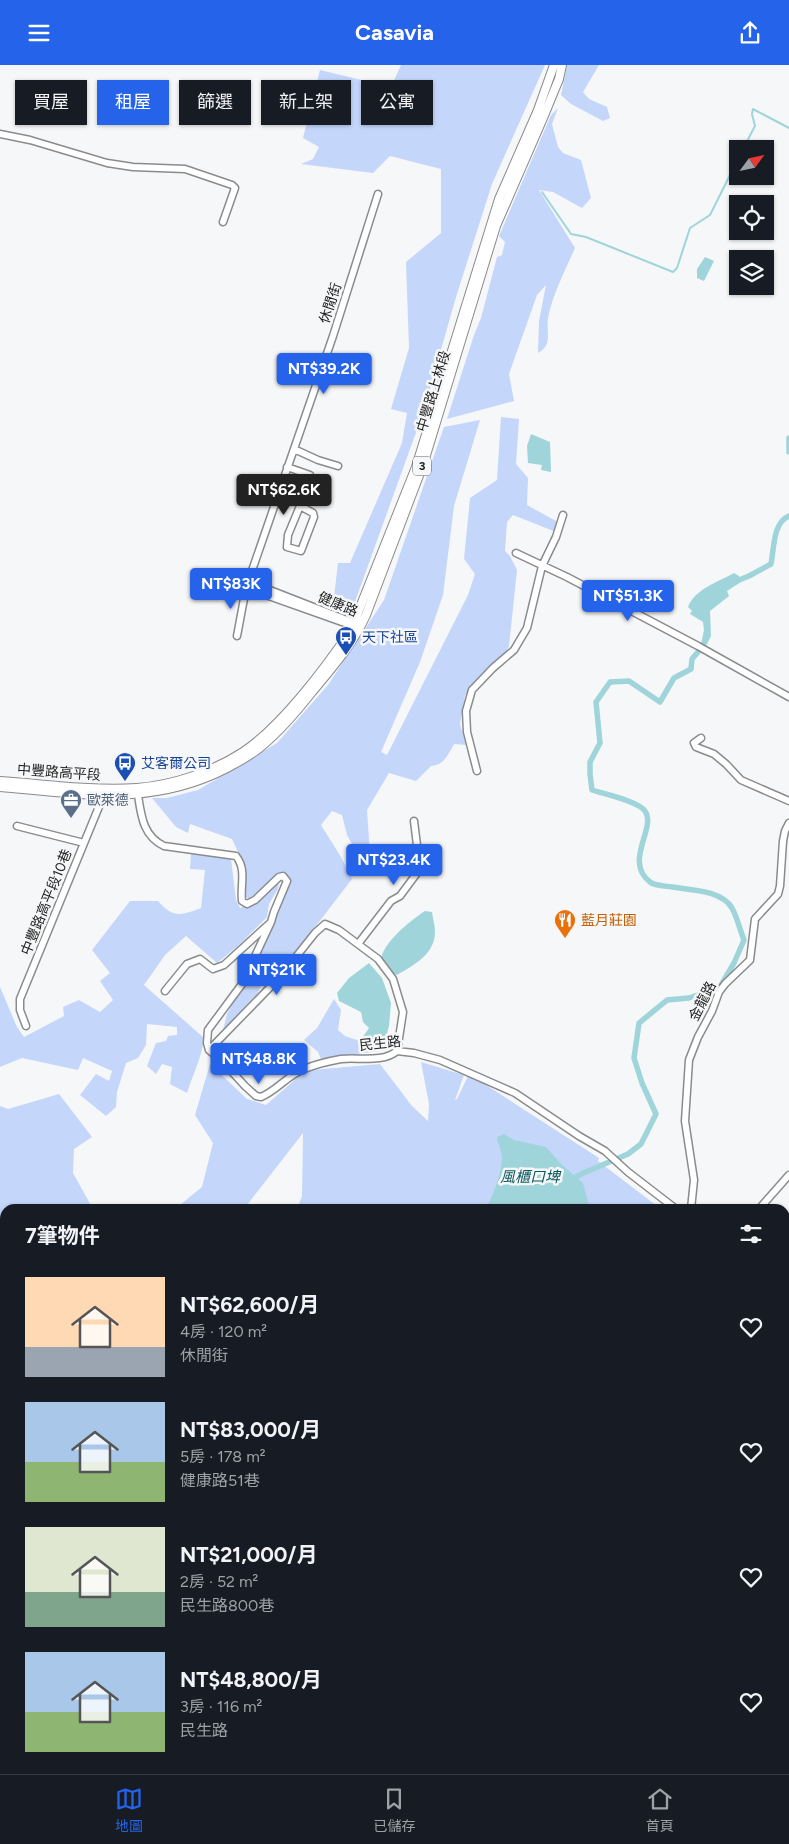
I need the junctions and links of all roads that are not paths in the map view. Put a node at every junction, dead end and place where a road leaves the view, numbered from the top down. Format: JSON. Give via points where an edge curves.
{"nodes":[{"id":1,"x":554,"y":65,"type":"edge"},
{"id":2,"x":562,"y":65,"type":"edge"},
{"id":3,"x":0,"y":134,"type":"edge"},
{"id":4,"x":378,"y":194,"type":"dead end"},
{"id":5,"x":223,"y":222,"type":"dead end"},
{"id":6,"x":294,"y":449,"type":"junction"},
{"id":7,"x":338,"y":466,"type":"dead end"},
{"id":8,"x":287,"y":467,"type":"junction"},
{"id":9,"x":300,"y":506,"type":"junction"},
{"id":10,"x":563,"y":515,"type":"dead end"},
{"id":11,"x":516,"y":553,"type":"dead end"},
{"id":12,"x":542,"y":566,"type":"junction"},
{"id":13,"x":249,"y":580,"type":"junction"},
{"id":14,"x":246,"y":588,"type":"junction"},
{"id":15,"x":356,"y":626,"type":"junction"},
{"id":16,"x":237,"y":636,"type":"dead end"},
{"id":17,"x":789,"y":697,"type":"edge"},
{"id":18,"x":701,"y":739,"type":"dead end"},
{"id":19,"x":477,"y":771,"type":"dead end"},
{"id":20,"x":0,"y":781,"type":"edge"},
{"id":21,"x":175,"y":785,"type":"joint"},
{"id":22,"x":0,"y":787,"type":"edge"},
{"id":23,"x":105,"y":791,"type":"junction"},
{"id":24,"x":137,"y":791,"type":"junction"},
{"id":25,"x":789,"y":801,"type":"edge"},
{"id":26,"x":414,"y":821,"type":"dead end"},
{"id":27,"x":789,"y":823,"type":"edge"},
{"id":28,"x":17,"y":826,"type":"dead end"},
{"id":29,"x":84,"y":843,"type":"junction"},
{"id":30,"x":271,"y":922,"type":"junction"},
{"id":31,"x":358,"y":944,"type":"junction"},
{"id":32,"x":165,"y":991,"type":"dead end"},
{"id":33,"x":26,"y":1026,"type":"dead end"},
{"id":34,"x":209,"y":1050,"type":"junction"},
{"id":35,"x":397,"y":1051,"type":"junction"},
{"id":36,"x":789,"y":1175,"type":"edge"},
{"id":37,"x":670,"y":1204,"type":"edge"},
{"id":38,"x":692,"y":1204,"type":"edge"},
{"id":39,"x":763,"y":1204,"type":"edge"}],
"edges":[{"from":1,"to":15,"type":"main road","name":"中豐路上林段","number":"3","via":[[499,199],[416,467]]},
{"from":2,"to":15,"type":"main road","name":"中豐路上林段","number":"3","via":[[543,118],[496,226],[423,465]]},
{"from":3,"to":5,"type":"street","via":[[107,163],[185,169],[232,185],[235,188]]},
{"from":4,"to":6,"type":"street","name":"休閒街"},
{"from":6,"to":7,"type":"street"},
{"from":6,"to":8,"type":"street","name":"休閒街"},
{"from":8,"to":9,"type":"street","via":[[310,475]]},
{"from":8,"to":13,"type":"street","name":"休閒街"},
{"from":9,"to":9,"type":"street","via":[[288,535],[287,547],[301,551],[314,517],[313,513]]},
{"from":10,"to":12,"type":"street"},
{"from":11,"to":12,"type":"street"},
{"from":12,"to":17,"type":"street"},
{"from":12,"to":19,"type":"street","via":[[527,628],[514,650],[472,690],[466,711],[467,732]]},
{"from":13,"to":14,"type":"street","name":"休閒街"},
{"from":13,"to":15,"type":"street","name":"健康路"},
{"from":14,"to":15,"type":"street","name":"健康路"},
{"from":14,"to":16,"type":"street","name":"休閒街"},
{"from":15,"to":21,"type":"main road","name":"中豐路上林段","number":"3","via":[[344,652],[292,711],[245,751]]},
{"from":18,"to":25,"type":"street","via":[[694,743],[696,747],[726,764],[737,778]]},
{"from":20,"to":23,"type":"main road","name":"中豐路高平段","number":"3"},
{"from":21,"to":24,"type":"main road","name":"中豐路高平段","number":"3"},
{"from":22,"to":23,"type":"main road","name":"中豐路高平段","number":"3"},
{"from":23,"to":24,"type":"main road","name":"中豐路高平段","number":"3"},
{"from":23,"to":29,"type":"street","name":"中豐路高平段10巷"},
{"from":24,"to":30,"type":"street","via":[[144,826],[158,843],[236,856],[243,868],[241,895],[247,905],[275,879],[286,878],[287,883]]},
{"from":26,"to":31,"type":"street","via":[[420,869]]},
{"from":27,"to":38,"type":"street","name":"金龍路","via":[[783,841],[778,894],[755,919],[750,960],[719,992],[689,1060],[685,1121],[694,1180]]},
{"from":28,"to":29,"type":"street"},
{"from":29,"to":33,"type":"street","name":"中豐路高平段10巷","via":[[20,999]]},
{"from":30,"to":32,"type":"street","via":[[224,965],[213,969],[200,959],[187,963]]},
{"from":30,"to":34,"type":"street","via":[[242,984],[208,1030]]},
{"from":31,"to":34,"type":"street","via":[[325,923],[280,977]]},
{"from":31,"to":35,"type":"street","via":[[378,959],[397,987],[403,1012]]},
{"from":34,"to":35,"type":"street","name":"民生路","via":[[251,1092],[261,1097],[308,1067],[341,1059],[390,1057]]},
{"from":35,"to":37,"type":"street","name":"民生路","via":[[440,1060],[515,1093],[605,1151]]},
{"from":36,"to":39,"type":"street"}]}
